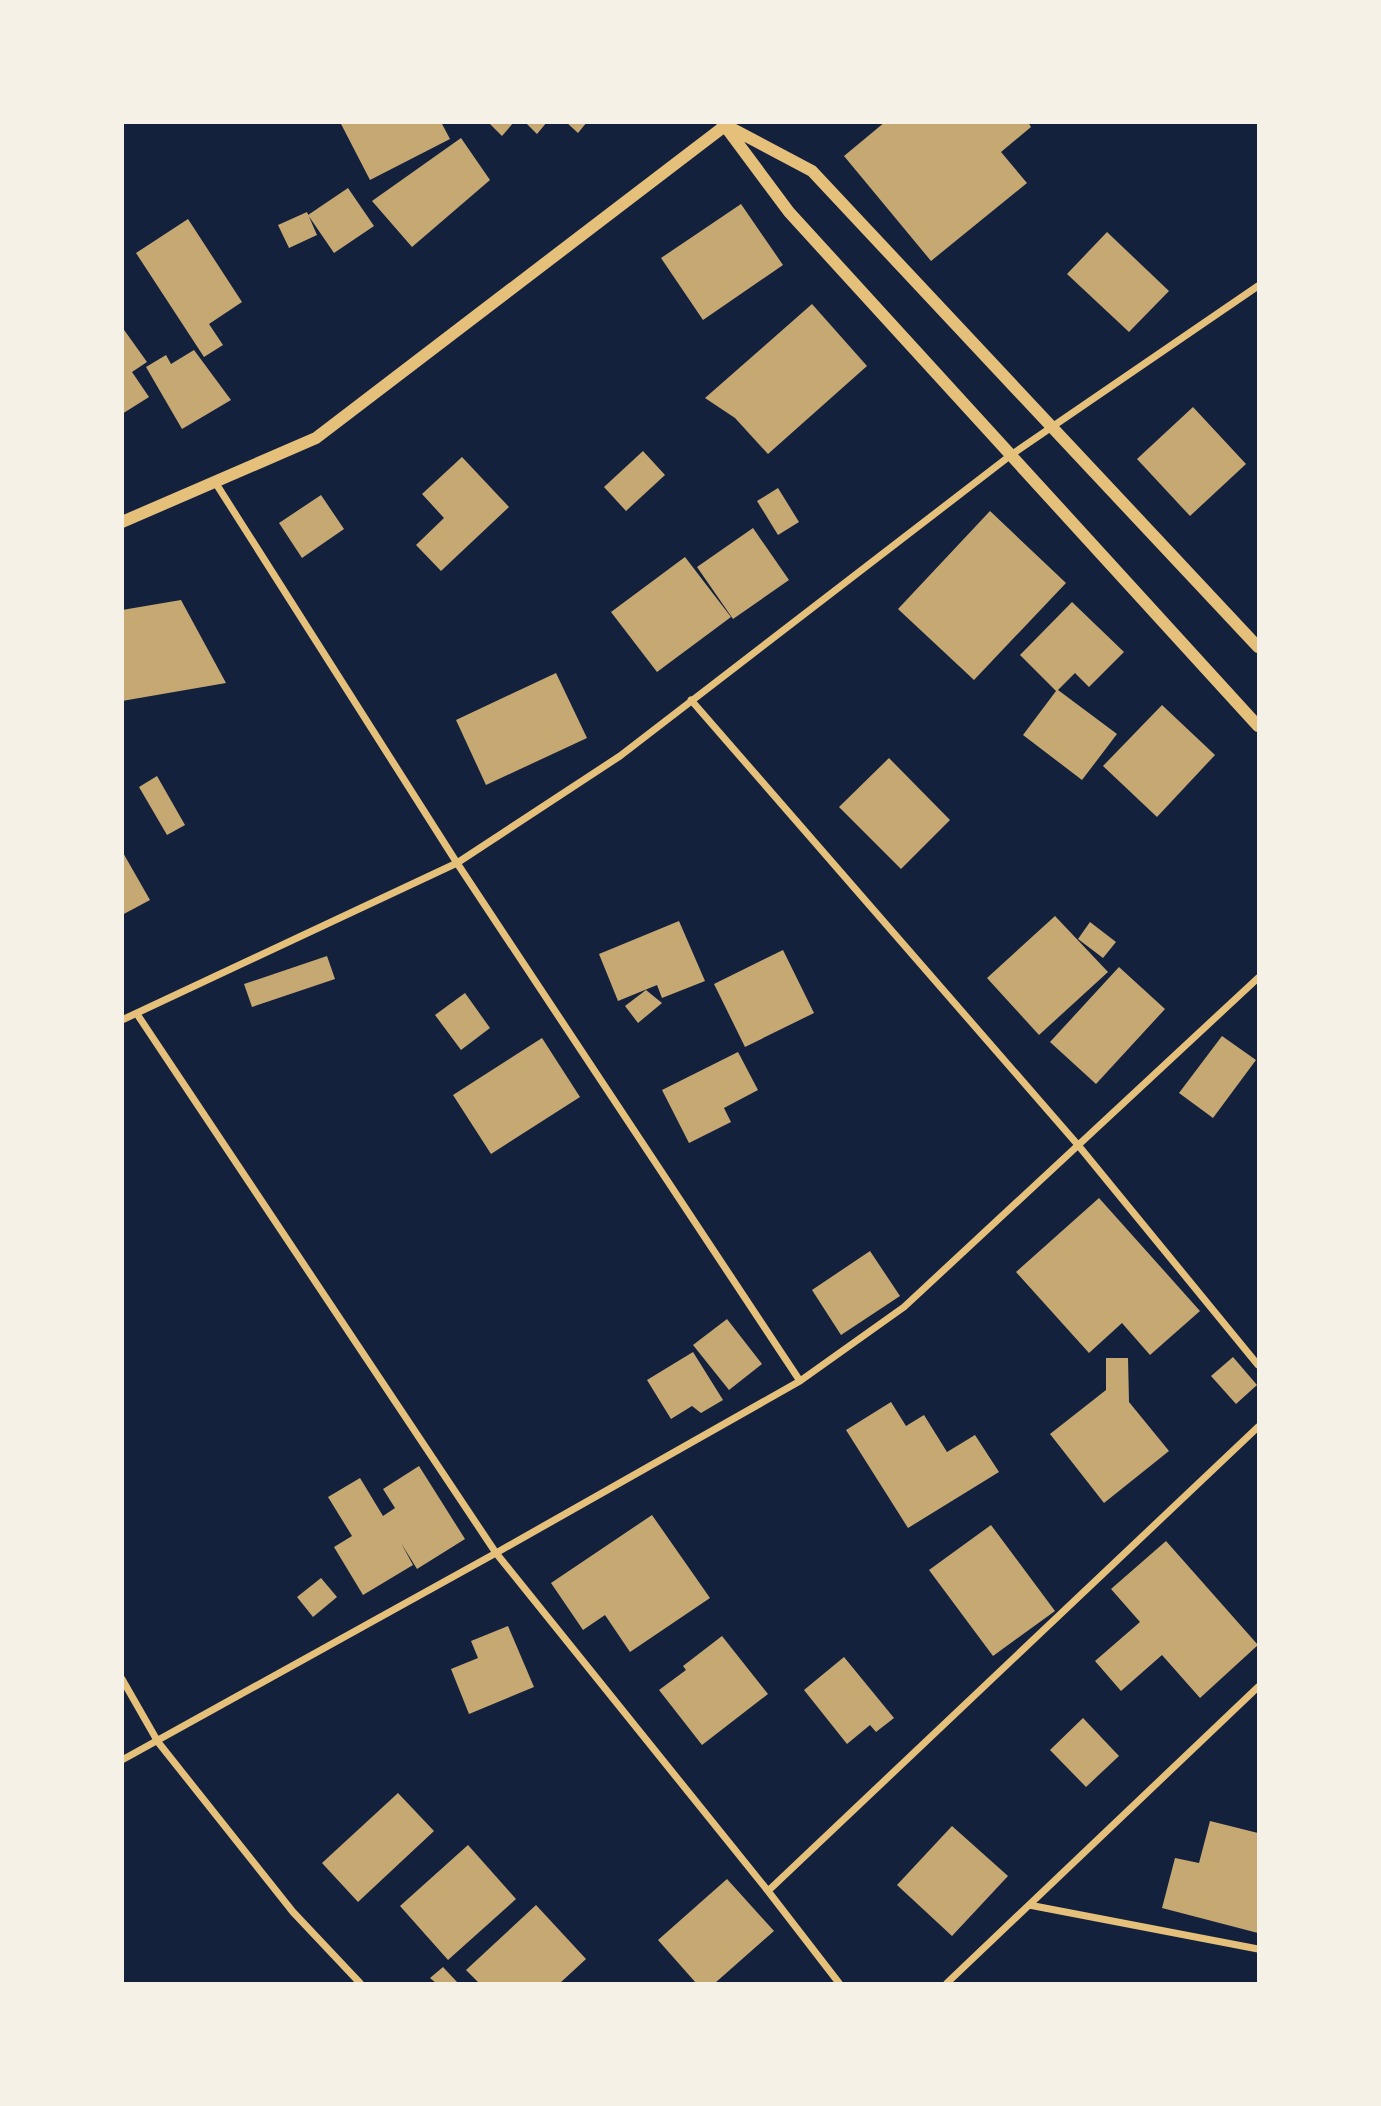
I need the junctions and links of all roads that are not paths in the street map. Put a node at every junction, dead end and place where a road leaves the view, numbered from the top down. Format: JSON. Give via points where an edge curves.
{"nodes":[{"id":1,"x":726,"y":123,"type":"edge"},
{"id":2,"x":1258,"y":286,"type":"edge"},
{"id":3,"x":1051,"y":429,"type":"junction"},
{"id":4,"x":1011,"y":455,"type":"junction"},
{"id":5,"x":215,"y":482,"type":"junction"},
{"id":6,"x":122,"y":522,"type":"edge"},
{"id":7,"x":1258,"y":648,"type":"edge"},
{"id":8,"x":691,"y":701,"type":"junction"},
{"id":9,"x":1258,"y":726,"type":"edge"},
{"id":10,"x":457,"y":863,"type":"junction"},
{"id":11,"x":1258,"y":978,"type":"edge"},
{"id":12,"x":137,"y":1014,"type":"junction"},
{"id":13,"x":122,"y":1020,"type":"edge"},
{"id":14,"x":1078,"y":1145,"type":"junction"},
{"id":15,"x":1258,"y":1365,"type":"edge"},
{"id":16,"x":800,"y":1381,"type":"junction"},
{"id":17,"x":1258,"y":1427,"type":"edge"},
{"id":18,"x":496,"y":1553,"type":"junction"},
{"id":19,"x":122,"y":1679,"type":"edge"},
{"id":20,"x":1258,"y":1687,"type":"edge"},
{"id":21,"x":158,"y":1742,"type":"junction"},
{"id":22,"x":122,"y":1760,"type":"edge"},
{"id":23,"x":768,"y":1891,"type":"junction"},
{"id":24,"x":1029,"y":1905,"type":"junction"},
{"id":25,"x":1258,"y":1949,"type":"edge"},
{"id":26,"x":360,"y":1983,"type":"edge"},
{"id":27,"x":839,"y":1983,"type":"edge"},
{"id":28,"x":947,"y":1983,"type":"edge"}],
"edges":[{"from":1,"to":3,"type":"street","via":[[811,171]]},
{"from":1,"to":4,"type":"street","via":[[789,212]]},
{"from":1,"to":5,"type":"street","via":[[316,438]]},
{"from":2,"to":3,"type":"street"},
{"from":3,"to":4,"type":"street"},
{"from":3,"to":7,"type":"street"},
{"from":4,"to":8,"type":"street"},
{"from":4,"to":9,"type":"street"},
{"from":5,"to":6,"type":"street"},
{"from":5,"to":10,"type":"street"},
{"from":8,"to":10,"type":"street","via":[[620,756]]},
{"from":8,"to":14,"type":"street"},
{"from":10,"to":12,"type":"street"},
{"from":10,"to":16,"type":"street"},
{"from":11,"to":14,"type":"street"},
{"from":12,"to":13,"type":"street"},
{"from":12,"to":18,"type":"street"},
{"from":14,"to":15,"type":"street"},
{"from":14,"to":16,"type":"street","via":[[904,1307]]},
{"from":16,"to":18,"type":"street"},
{"from":17,"to":23,"type":"street"},
{"from":18,"to":21,"type":"street"},
{"from":18,"to":23,"type":"street"},
{"from":19,"to":21,"type":"street"},
{"from":20,"to":24,"type":"street"},
{"from":21,"to":22,"type":"street"},
{"from":21,"to":26,"type":"street","via":[[293,1912]]},
{"from":23,"to":27,"type":"street"},
{"from":24,"to":25,"type":"street"},
{"from":24,"to":28,"type":"street"}]}
